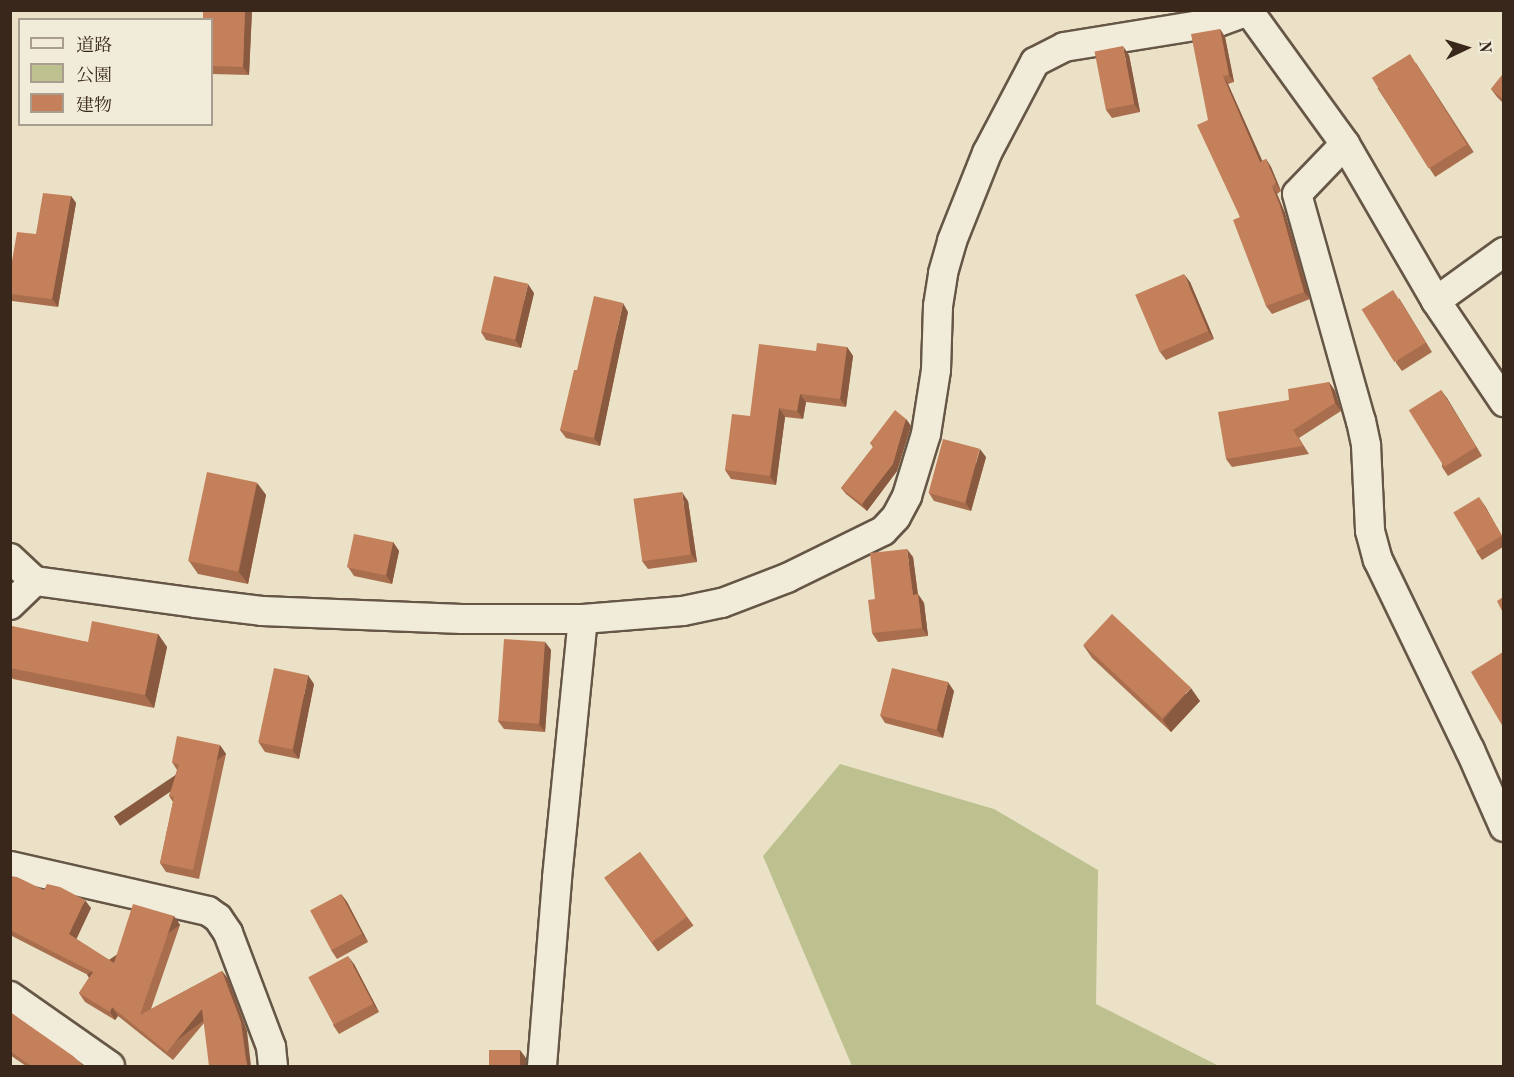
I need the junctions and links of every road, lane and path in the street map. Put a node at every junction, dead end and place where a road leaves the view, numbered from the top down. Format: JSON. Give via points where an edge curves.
{"nodes":[{"id":1,"x":1248,"y":11,"type":"edge"},
{"id":2,"x":1345,"y":144,"type":"junction"},
{"id":3,"x":1503,"y":252,"type":"edge"},
{"id":4,"x":1436,"y":301,"type":"junction"},
{"id":5,"x":1503,"y":402,"type":"edge"},
{"id":6,"x":10,"y":558,"type":"edge"},
{"id":7,"x":35,"y":581,"type":"junction"},
{"id":8,"x":10,"y":605,"type":"edge"},
{"id":9,"x":583,"y":619,"type":"junction"},
{"id":10,"x":1503,"y":827,"type":"edge"},
{"id":11,"x":10,"y":866,"type":"edge"},
{"id":12,"x":10,"y":996,"type":"edge"},
{"id":13,"x":110,"y":1066,"type":"edge"},
{"id":14,"x":273,"y":1066,"type":"edge"},
{"id":15,"x":542,"y":1066,"type":"edge"}],
"edges":[{"from":1,"to":2,"type":"street"},
{"from":1,"to":9,"type":"street","via":[[1218,22],[1064,47],[1035,62],[987,153],[952,241],[940,295],[936,370],[926,434],[907,496],[883,531],[787,578],[722,603],[683,611]]},
{"from":2,"to":4,"type":"street"},
{"from":2,"to":10,"type":"street","via":[[1298,194],[1361,421],[1366,445],[1370,531],[1378,560]]},
{"from":3,"to":4,"type":"street"},
{"from":4,"to":5,"type":"street"},
{"from":6,"to":7,"type":"street"},
{"from":7,"to":8,"type":"street"},
{"from":7,"to":9,"type":"street","via":[[262,610],[462,619]]},
{"from":9,"to":15,"type":"street"},
{"from":11,"to":14,"type":"street","via":[[208,911],[218,918],[228,933],[271,1047]]},
{"from":12,"to":13,"type":"street"}]}
